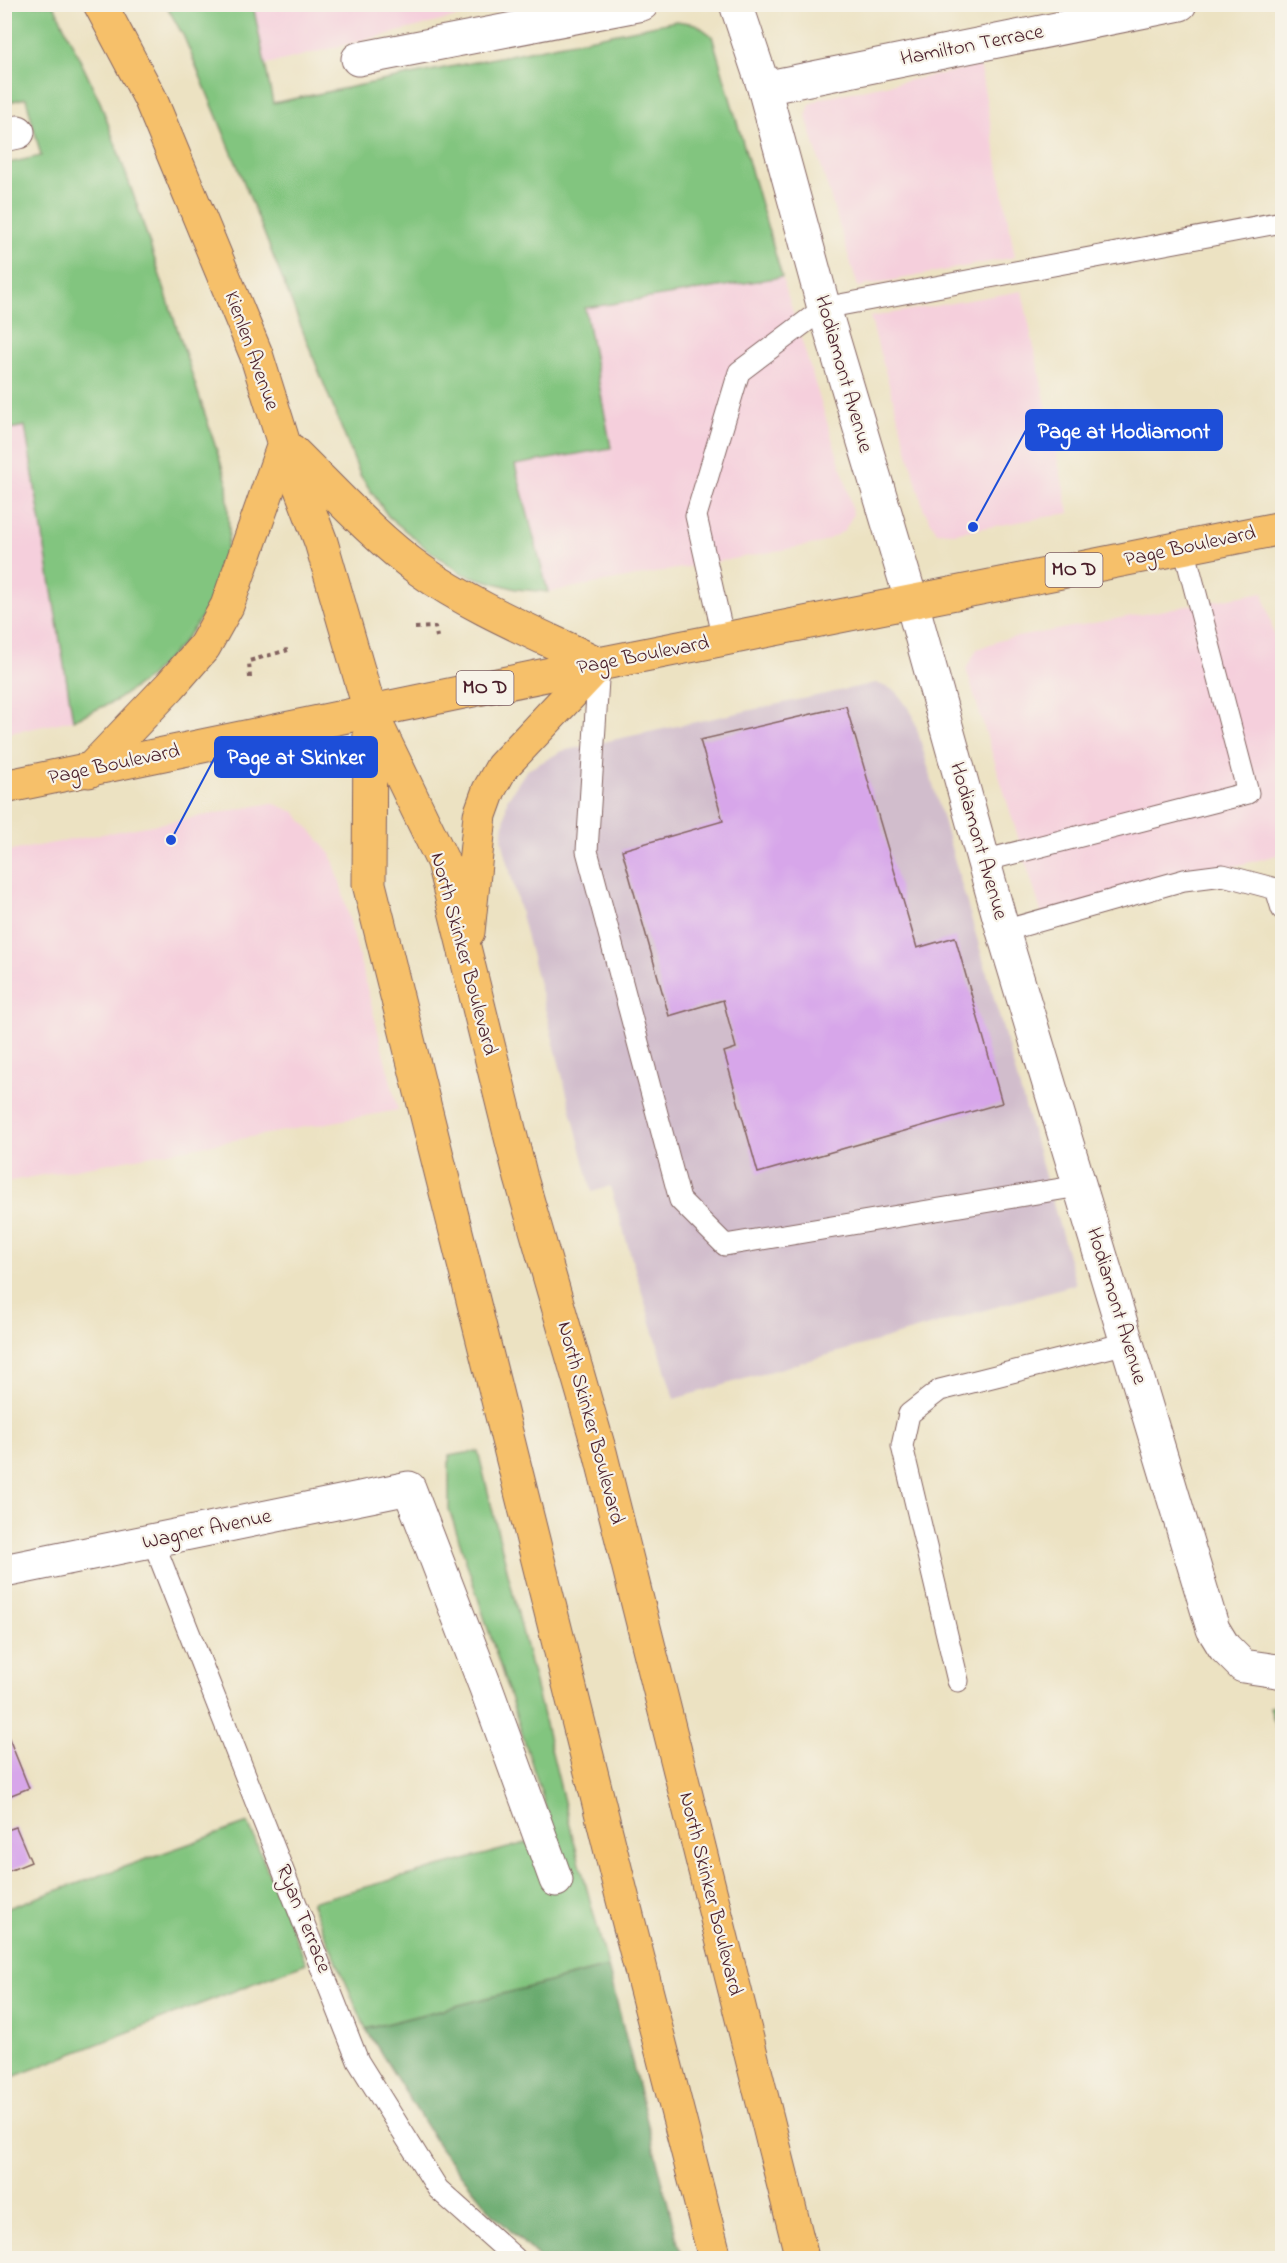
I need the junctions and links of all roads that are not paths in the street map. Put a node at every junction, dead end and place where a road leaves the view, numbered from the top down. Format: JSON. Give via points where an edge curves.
{"nodes":[{"id":1,"x":100,"y":4,"type":"edge"},
{"id":2,"x":642,"y":4,"type":"edge"},
{"id":3,"x":736,"y":4,"type":"edge"},
{"id":4,"x":1180,"y":4,"type":"edge"},
{"id":5,"x":358,"y":59,"type":"dead end"},
{"id":6,"x":764,"y":88,"type":"junction"},
{"id":7,"x":1282,"y":222,"type":"edge"},
{"id":8,"x":824,"y":308,"type":"junction"},
{"id":9,"x":284,"y":444,"type":"junction"},
{"id":10,"x":1282,"y":528,"type":"edge"},
{"id":11,"x":1184,"y":548,"type":"junction"},
{"id":12,"x":912,"y":603,"type":"junction"},
{"id":13,"x":724,"y":640,"type":"junction"},
{"id":14,"x":599,"y":664,"type":"junction"},
{"id":15,"x":370,"y":711,"type":"junction"},
{"id":16,"x":89,"y":771,"type":"junction"},
{"id":17,"x":4,"y":787,"type":"edge"},
{"id":18,"x":983,"y":861,"type":"junction"},
{"id":19,"x":1282,"y":909,"type":"edge"},
{"id":20,"x":1003,"y":931,"type":"junction"},
{"id":21,"x":465,"y":957,"type":"junction"},
{"id":22,"x":1080,"y":1186,"type":"junction"},
{"id":23,"x":1127,"y":1343,"type":"junction"},
{"id":24,"x":153,"y":1541,"type":"junction"},
{"id":25,"x":4,"y":1571,"type":"edge"},
{"id":26,"x":1282,"y":1670,"type":"edge"},
{"id":27,"x":958,"y":1682,"type":"dead end"},
{"id":28,"x":556,"y":1880,"type":"dead end"},
{"id":29,"x":515,"y":2259,"type":"edge"},
{"id":30,"x":716,"y":2259,"type":"edge"},
{"id":31,"x":802,"y":2259,"type":"edge"}],
"edges":[{"from":1,"to":9,"type":"main road","name":"Kienlen Avenue","via":[[150,98],[256,354]]},
{"from":2,"to":5,"type":"street"},
{"from":3,"to":6,"type":"street","name":"Hodiamont Avenue"},
{"from":4,"to":6,"type":"street","name":"Hamilton Terrace"},
{"from":6,"to":8,"type":"street","name":"Hodiamont Avenue"},
{"from":7,"to":8,"type":"lane"},
{"from":8,"to":12,"type":"street","name":"Hodiamont Avenue"},
{"from":8,"to":13,"type":"lane","via":[[739,372],[696,516]]},
{"from":9,"to":14,"type":"main road","via":[[420,571],[465,598]]},
{"from":9,"to":15,"type":"main road","name":"Kienlen Avenue","via":[[321,542]]},
{"from":9,"to":16,"type":"main road","via":[[227,606],[204,647]]},
{"from":10,"to":11,"type":"main road","name":"Page Boulevard","number":"MO D"},
{"from":11,"to":12,"type":"main road","name":"Page Boulevard","number":"MO D"},
{"from":11,"to":18,"type":"lane","via":[[1248,793]]},
{"from":12,"to":13,"type":"main road","name":"Page Boulevard","number":"MO D"},
{"from":12,"to":18,"type":"street","name":"Hodiamont Avenue"},
{"from":13,"to":14,"type":"main road","name":"Page Boulevard","number":"MO D"},
{"from":14,"to":15,"type":"main road","name":"Page Boulevard","number":"MO D"},
{"from":14,"to":21,"type":"main road","via":[[502,767],[489,790],[480,815]]},
{"from":14,"to":22,"type":"lane","via":[[587,851],[680,1200],[725,1245]]},
{"from":15,"to":16,"type":"main road","name":"Page Boulevard","number":"MO D"},
{"from":15,"to":21,"type":"main road","name":"North Skinker Boulevard","via":[[443,862]]},
{"from":15,"to":30,"type":"main road","via":[[369,884]]},
{"from":16,"to":17,"type":"main road","name":"Page Boulevard","number":"MO D"},
{"from":18,"to":20,"type":"street","name":"Hodiamont Avenue"},
{"from":19,"to":20,"type":"lane","via":[[1276,889],[1223,875],[1184,880]]},
{"from":20,"to":22,"type":"street","name":"Hodiamont Avenue"},
{"from":21,"to":31,"type":"main road","name":"North Skinker Boulevard","via":[[521,1178],[600,1452]]},
{"from":22,"to":23,"type":"street","name":"Hodiamont Avenue"},
{"from":23,"to":26,"type":"street","name":"Hodiamont Avenue","via":[[1213,1629],[1243,1666]]},
{"from":23,"to":27,"type":"lane","via":[[940,1390],[909,1414],[902,1446]]},
{"from":24,"to":25,"type":"street","name":"Wagner Avenue"},
{"from":24,"to":28,"type":"street","name":"Wagner Avenue","via":[[409,1488]]},
{"from":24,"to":29,"type":"lane","name":"Ryan Terrace","via":[[358,2061],[438,2189]]}]}
